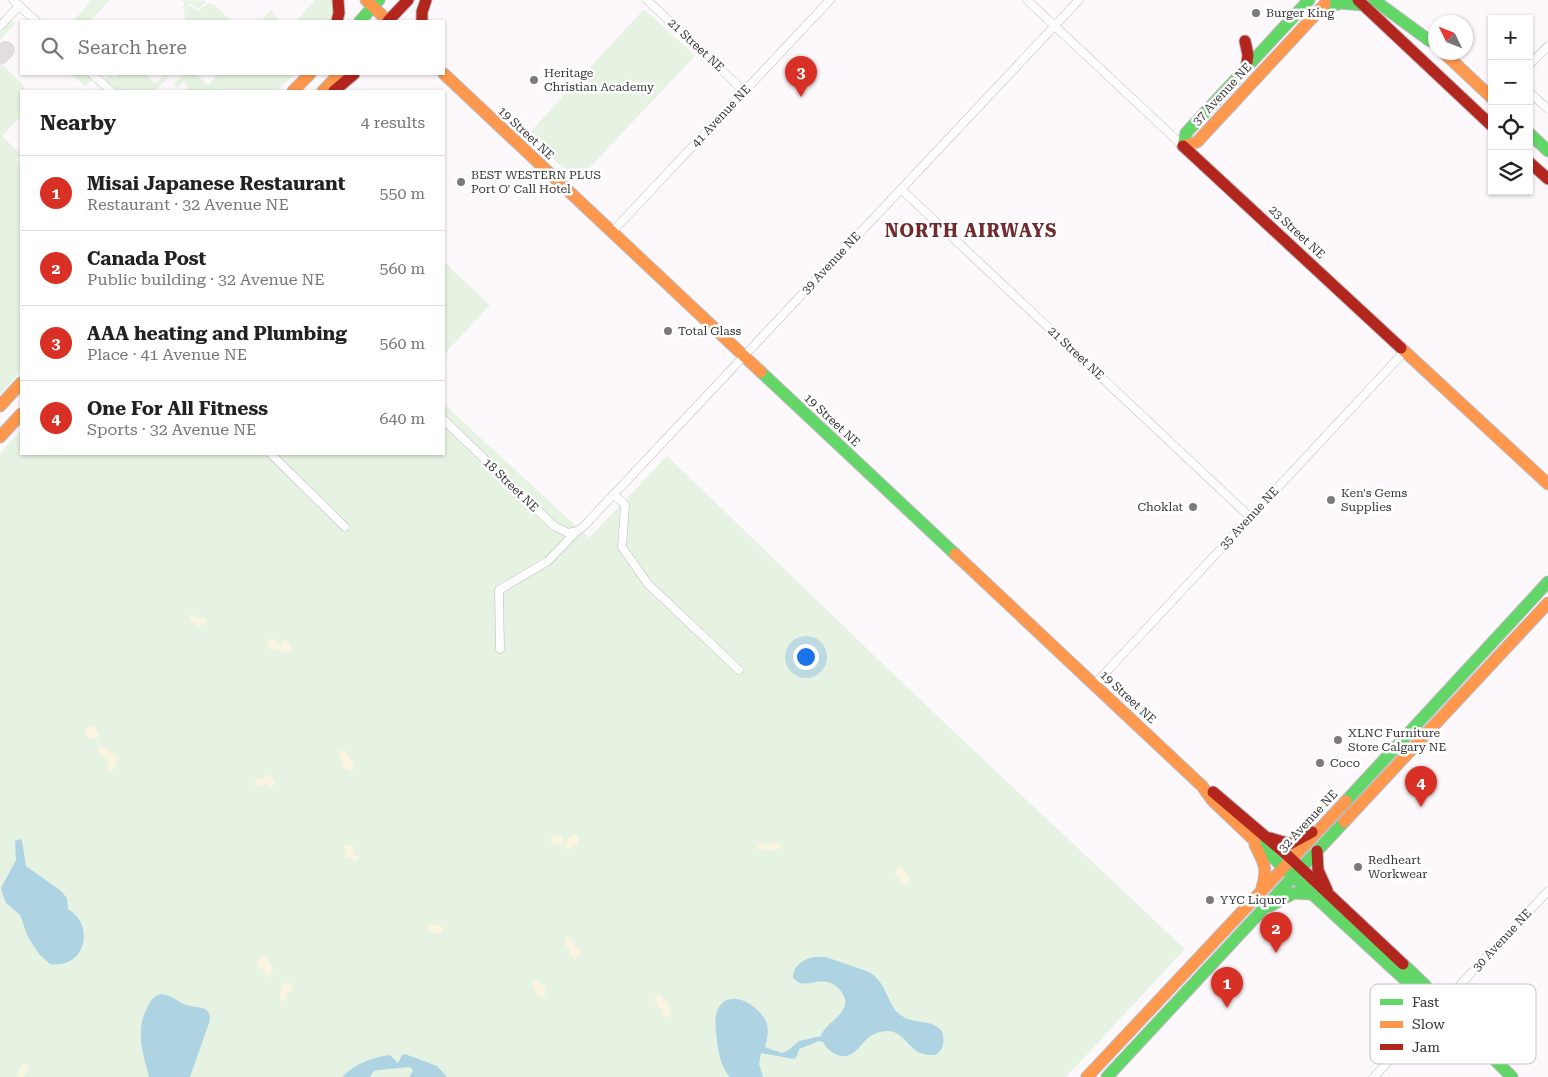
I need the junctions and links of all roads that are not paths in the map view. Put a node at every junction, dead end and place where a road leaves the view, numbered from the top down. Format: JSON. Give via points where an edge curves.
{"nodes":[{"id":1,"x":338,"y":0,"type":"edge"},
{"id":2,"x":396,"y":0,"type":"edge"},
{"id":3,"x":408,"y":0,"type":"edge"},
{"id":4,"x":426,"y":0,"type":"edge"},
{"id":5,"x":647,"y":0,"type":"edge"},
{"id":6,"x":830,"y":0,"type":"edge"},
{"id":7,"x":1027,"y":0,"type":"edge"},
{"id":8,"x":1078,"y":0,"type":"edge"},
{"id":9,"x":1309,"y":0,"type":"edge"},
{"id":10,"x":1329,"y":0,"type":"edge"},
{"id":11,"x":1374,"y":0,"type":"edge"},
{"id":12,"x":1387,"y":0,"type":"edge"},
{"id":13,"x":373,"y":2,"type":"edge"},
{"id":14,"x":1360,"y":2,"type":"edge"},
{"id":15,"x":16,"y":3,"type":"edge"},
{"id":16,"x":1320,"y":10,"type":"junction"},
{"id":17,"x":35,"y":20,"type":"edge"},
{"id":18,"x":337,"y":20,"type":"edge"},
{"id":19,"x":361,"y":20,"type":"edge"},
{"id":20,"x":370,"y":20,"type":"edge"},
{"id":21,"x":387,"y":20,"type":"edge"},
{"id":22,"x":388,"y":20,"type":"edge"},
{"id":23,"x":389,"y":20,"type":"edge"},
{"id":24,"x":422,"y":20,"type":"edge"},
{"id":25,"x":1055,"y":25,"type":"junction"},
{"id":26,"x":0,"y":26,"type":"edge"},
{"id":27,"x":1428,"y":38,"type":"edge"},
{"id":28,"x":1428,"y":39,"type":"edge"},
{"id":29,"x":1245,"y":41,"type":"dead end"},
{"id":30,"x":1548,"y":46,"type":"edge"},
{"id":31,"x":1260,"y":54,"type":"junction"},
{"id":32,"x":1452,"y":60,"type":"edge"},
{"id":33,"x":1533,"y":61,"type":"edge"},
{"id":34,"x":1246,"y":69,"type":"junction"},
{"id":35,"x":93,"y":75,"type":"edge"},
{"id":36,"x":301,"y":75,"type":"edge"},
{"id":37,"x":309,"y":75,"type":"edge"},
{"id":38,"x":329,"y":75,"type":"edge"},
{"id":39,"x":338,"y":75,"type":"edge"},
{"id":40,"x":353,"y":75,"type":"edge"},
{"id":41,"x":445,"y":75,"type":"edge"},
{"id":42,"x":110,"y":90,"type":"edge"},
{"id":43,"x":289,"y":90,"type":"edge"},
{"id":44,"x":294,"y":90,"type":"edge"},
{"id":45,"x":317,"y":90,"type":"edge"},
{"id":46,"x":324,"y":90,"type":"edge"},
{"id":47,"x":335,"y":90,"type":"edge"},
{"id":48,"x":744,"y":91,"type":"junction"},
{"id":49,"x":1488,"y":94,"type":"edge"},
{"id":50,"x":1533,"y":96,"type":"edge"},
{"id":51,"x":1234,"y":101,"type":"junction"},
{"id":52,"x":1548,"y":109,"type":"edge"},
{"id":53,"x":1488,"y":122,"type":"edge"},
{"id":54,"x":1533,"y":137,"type":"edge"},
{"id":55,"x":1183,"y":146,"type":"junction"},
{"id":56,"x":1548,"y":151,"type":"edge"},
{"id":57,"x":1533,"y":166,"type":"edge"},
{"id":58,"x":1548,"y":179,"type":"edge"},
{"id":59,"x":901,"y":189,"type":"junction"},
{"id":60,"x":612,"y":232,"type":"junction"},
{"id":61,"x":1404,"y":352,"type":"junction"},
{"id":62,"x":744,"y":356,"type":"junction"},
{"id":63,"x":20,"y":384,"type":"edge"},
{"id":64,"x":0,"y":406,"type":"edge"},
{"id":65,"x":20,"y":415,"type":"edge"},
{"id":66,"x":445,"y":421,"type":"edge"},
{"id":67,"x":0,"y":437,"type":"edge"},
{"id":68,"x":272,"y":455,"type":"edge"},
{"id":69,"x":1548,"y":484,"type":"edge"},
{"id":70,"x":614,"y":494,"type":"junction"},
{"id":71,"x":1250,"y":517,"type":"junction"},
{"id":72,"x":346,"y":527,"type":"dead end"},
{"id":73,"x":580,"y":529,"type":"junction"},
{"id":74,"x":1548,"y":582,"type":"edge"},
{"id":75,"x":1548,"y":603,"type":"edge"},
{"id":76,"x":500,"y":649,"type":"dead end"},
{"id":77,"x":739,"y":670,"type":"dead end"},
{"id":78,"x":1094,"y":684,"type":"junction"},
{"id":79,"x":1202,"y":786,"type":"junction"},
{"id":80,"x":1322,"y":826,"type":"junction"},
{"id":81,"x":1265,"y":836,"type":"junction"},
{"id":82,"x":1252,"y":839,"type":"junction"},
{"id":83,"x":1317,"y":851,"type":"junction"},
{"id":84,"x":1288,"y":864,"type":"junction"},
{"id":85,"x":1296,"y":872,"type":"junction"},
{"id":86,"x":1548,"y":891,"type":"edge"},
{"id":87,"x":1260,"y":893,"type":"junction"},
{"id":88,"x":1311,"y":894,"type":"junction"},
{"id":89,"x":1330,"y":896,"type":"junction"},
{"id":90,"x":1261,"y":910,"type":"junction"},
{"id":91,"x":1409,"y":984,"type":"edge"},
{"id":92,"x":1425,"y":984,"type":"edge"},
{"id":93,"x":1461,"y":984,"type":"edge"},
{"id":94,"x":1386,"y":1064,"type":"edge"},
{"id":95,"x":1499,"y":1064,"type":"edge"},
{"id":96,"x":1087,"y":1077,"type":"edge"},
{"id":97,"x":1107,"y":1077,"type":"edge"},
{"id":98,"x":1374,"y":1077,"type":"edge"},
{"id":99,"x":1512,"y":1077,"type":"edge"}],
"edges":[{"from":1,"to":18,"type":"street"},
{"from":2,"to":22,"type":"street","via":[[388,12]]},
{"from":3,"to":23,"type":"street"},
{"from":4,"to":24,"type":"street"},
{"from":5,"to":48,"type":"street","name":"21 Street NE"},
{"from":6,"to":48,"type":"street","name":"41 Avenue NE"},
{"from":7,"to":25,"type":"street","name":"23 Street NE"},
{"from":8,"to":25,"type":"street","name":"39 Avenue NE"},
{"from":9,"to":31,"type":"street","name":"37 Avenue NE"},
{"from":10,"to":16,"type":"street","name":"37 Avenue NE"},
{"from":11,"to":28,"type":"street"},
{"from":12,"to":27,"type":"street"},
{"from":13,"to":19,"type":"street"},
{"from":13,"to":20,"type":"street"},
{"from":13,"to":21,"type":"street"},
{"from":14,"to":16,"type":"street","via":[[1335,3]]},
{"from":14,"to":53,"type":"street"},
{"from":15,"to":17,"type":"street"},
{"from":15,"to":26,"type":"street"},
{"from":16,"to":51,"type":"street","name":"37 Avenue NE"},
{"from":25,"to":55,"type":"street","name":"23 Street NE"},
{"from":25,"to":59,"type":"street","name":"39 Avenue NE"},
{"from":29,"to":34,"type":"street","via":[[1248,53]]},
{"from":30,"to":33,"type":"street"},
{"from":31,"to":34,"type":"street","name":"37 Avenue NE"},
{"from":31,"to":51,"type":"street","via":[[1260,66]]},
{"from":32,"to":49,"type":"street"},
{"from":34,"to":55,"type":"street","name":"37 Avenue NE","via":[[1186,133]]},
{"from":35,"to":42,"type":"street"},
{"from":36,"to":43,"type":"street"},
{"from":37,"to":44,"type":"street"},
{"from":38,"to":45,"type":"street"},
{"from":39,"to":46,"type":"street"},
{"from":40,"to":47,"type":"street"},
{"from":41,"to":60,"type":"street","name":"19 Street NE"},
{"from":48,"to":60,"type":"street","name":"41 Avenue NE"},
{"from":50,"to":52,"type":"street"},
{"from":51,"to":55,"type":"street","name":"37 Avenue NE","via":[[1197,142]]},
{"from":54,"to":56,"type":"street"},
{"from":55,"to":61,"type":"street","name":"23 Street NE"},
{"from":57,"to":58,"type":"street"},
{"from":59,"to":62,"type":"street","name":"39 Avenue NE"},
{"from":59,"to":71,"type":"street","name":"21 Street NE"},
{"from":60,"to":62,"type":"street","name":"19 Street NE"},
{"from":61,"to":69,"type":"street","name":"23 Street NE"},
{"from":61,"to":71,"type":"street","name":"35 Avenue NE"},
{"from":62,"to":70,"type":"street","name":"39 Avenue NE"},
{"from":62,"to":78,"type":"street","name":"19 Street NE"},
{"from":63,"to":64,"type":"street"},
{"from":65,"to":67,"type":"street"},
{"from":66,"to":73,"type":"street","name":"18 Street NE","via":[[554,526],[568,533]]},
{"from":68,"to":72,"type":"street"},
{"from":70,"to":73,"type":"street","name":"39 Avenue NE"},
{"from":70,"to":77,"type":"street","via":[[625,505],[622,547],[648,584]]},
{"from":71,"to":78,"type":"street","name":"35 Avenue NE"},
{"from":73,"to":76,"type":"street","name":"39 Avenue NE","via":[[548,561],[499,590]]},
{"from":74,"to":80,"type":"street","name":"32 Avenue NE"},
{"from":75,"to":83,"type":"street"},
{"from":78,"to":79,"type":"street","name":"19 Street NE"},
{"from":79,"to":81,"type":"street","name":"19 Street NE","via":[[1218,795]]},
{"from":79,"to":82,"type":"street","name":"19 Street NE"},
{"from":80,"to":81,"type":"street","via":[[1290,844]]},
{"from":80,"to":84,"type":"street","name":"32 Avenue NE"},
{"from":81,"to":84,"type":"street","name":"19 Street NE"},
{"from":82,"to":84,"type":"street","name":"19 Street NE"},
{"from":82,"to":87,"type":"street","via":[[1266,866],[1267,874]]},
{"from":83,"to":85,"type":"street"},
{"from":83,"to":89,"type":"street","via":[[1318,870]]},
{"from":84,"to":85,"type":"street","name":"19 Street NE"},
{"from":84,"to":87,"type":"street","name":"32 Avenue NE"},
{"from":85,"to":88,"type":"street","name":"19 Street NE"},
{"from":85,"to":89,"type":"street","name":"19 Street NE"},
{"from":85,"to":90,"type":"street"},
{"from":86,"to":93,"type":"street","name":"30 Avenue NE"},
{"from":87,"to":96,"type":"street","name":"32 Avenue NE"},
{"from":88,"to":90,"type":"street","via":[[1293,893]]},
{"from":88,"to":91,"type":"street","name":"19 Street NE"},
{"from":89,"to":92,"type":"street","name":"19 Street NE"},
{"from":90,"to":97,"type":"street"},
{"from":94,"to":98,"type":"street","name":"30 Avenue NE"},
{"from":95,"to":99,"type":"street","name":"19 Street NE"}]}
